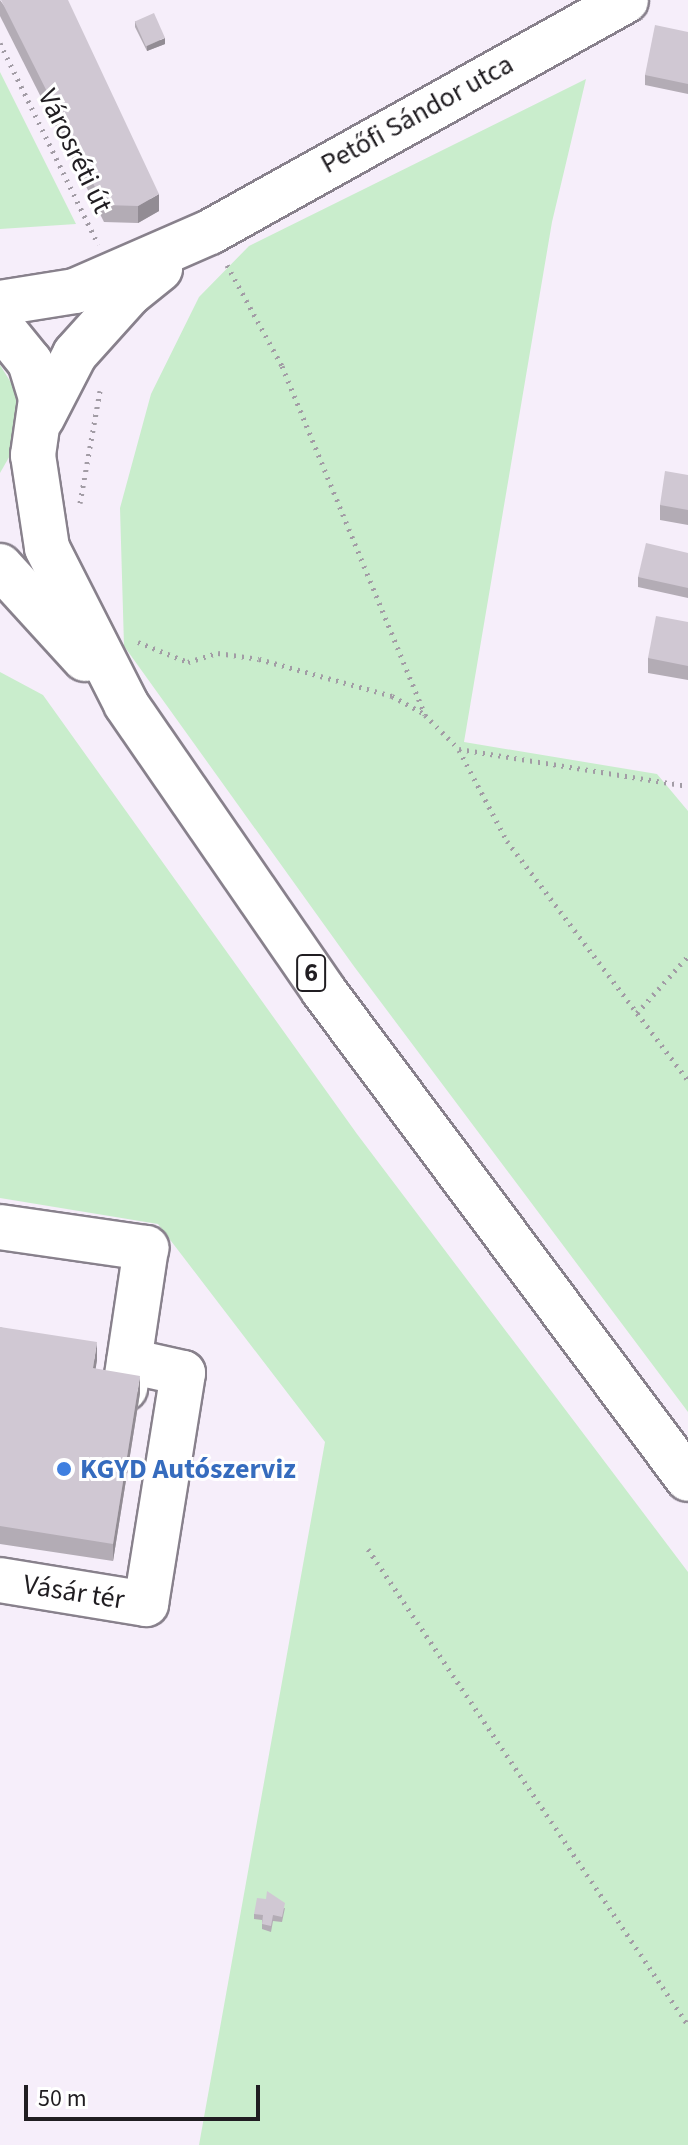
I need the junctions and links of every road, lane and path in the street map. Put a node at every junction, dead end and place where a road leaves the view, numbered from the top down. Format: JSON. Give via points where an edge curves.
{"nodes":[{"id":1,"x":626,"y":0,"type":"edge"},
{"id":2,"x":0,"y":43,"type":"edge"},
{"id":3,"x":210,"y":232,"type":"junction"},
{"id":4,"x":113,"y":276,"type":"junction"},
{"id":5,"x":0,"y":303,"type":"edge"},
{"id":6,"x":0,"y":325,"type":"edge"},
{"id":7,"x":101,"y":387,"type":"dead end"},
{"id":8,"x":37,"y":436,"type":"junction"},
{"id":9,"x":0,"y":498,"type":"edge"},
{"id":10,"x":79,"y":507,"type":"dead end"},
{"id":11,"x":0,"y":566,"type":"edge"},
{"id":12,"x":131,"y":635,"type":"dead end"},
{"id":13,"x":126,"y":704,"type":"junction"},
{"id":14,"x":425,"y":715,"type":"junction"},
{"id":15,"x":459,"y":749,"type":"junction"},
{"id":16,"x":688,"y":786,"type":"edge"},
{"id":17,"x":688,"y":956,"type":"edge"},
{"id":18,"x":637,"y":1013,"type":"junction"},
{"id":19,"x":688,"y":1080,"type":"edge"},
{"id":20,"x":0,"y":1227,"type":"edge"},
{"id":21,"x":688,"y":1479,"type":"edge"},
{"id":22,"x":368,"y":1549,"type":"dead end"},
{"id":23,"x":0,"y":1580,"type":"edge"},
{"id":24,"x":688,"y":2025,"type":"edge"}],
"edges":[{"from":1,"to":3,"type":"main road","name":"Petőfi Sándor utca"},
{"from":2,"to":4,"type":"path","name":"Városréti út"},
{"from":3,"to":4,"type":"main road","name":"Petőfi Sándor utca"},
{"from":3,"to":8,"type":"main road","name":"Petőfi Sándor utca","via":[[129,294],[97,327],[75,354]]},
{"from":3,"to":14,"type":"path","via":[[287,379]]},
{"from":4,"to":5,"type":"main road","name":"Petőfi Sándor utca","via":[[75,291]]},
{"from":6,"to":8,"type":"main road","number":"6","via":[[30,362]]},
{"from":7,"to":10,"type":"path"},
{"from":8,"to":9,"type":"main road","name":"Petőfi Sándor utca"},
{"from":8,"to":13,"type":"main road","number":"6","via":[[47,548]]},
{"from":11,"to":13,"type":"main road","number":"6"},
{"from":12,"to":14,"type":"path","via":[[164,656],[188,662],[218,653],[259,659],[392,696]]},
{"from":13,"to":21,"type":"main road","number":"6","via":[[323,990]]},
{"from":14,"to":15,"type":"path"},
{"from":15,"to":16,"type":"path"},
{"from":15,"to":18,"type":"path","via":[[507,841]]},
{"from":17,"to":18,"type":"path"},
{"from":18,"to":19,"type":"path"},
{"from":20,"to":23,"type":"main road","name":"Vásár tér","via":[[146,1248],[127,1375],[183,1373],[146,1604]]},
{"from":22,"to":24,"type":"path"}]}
